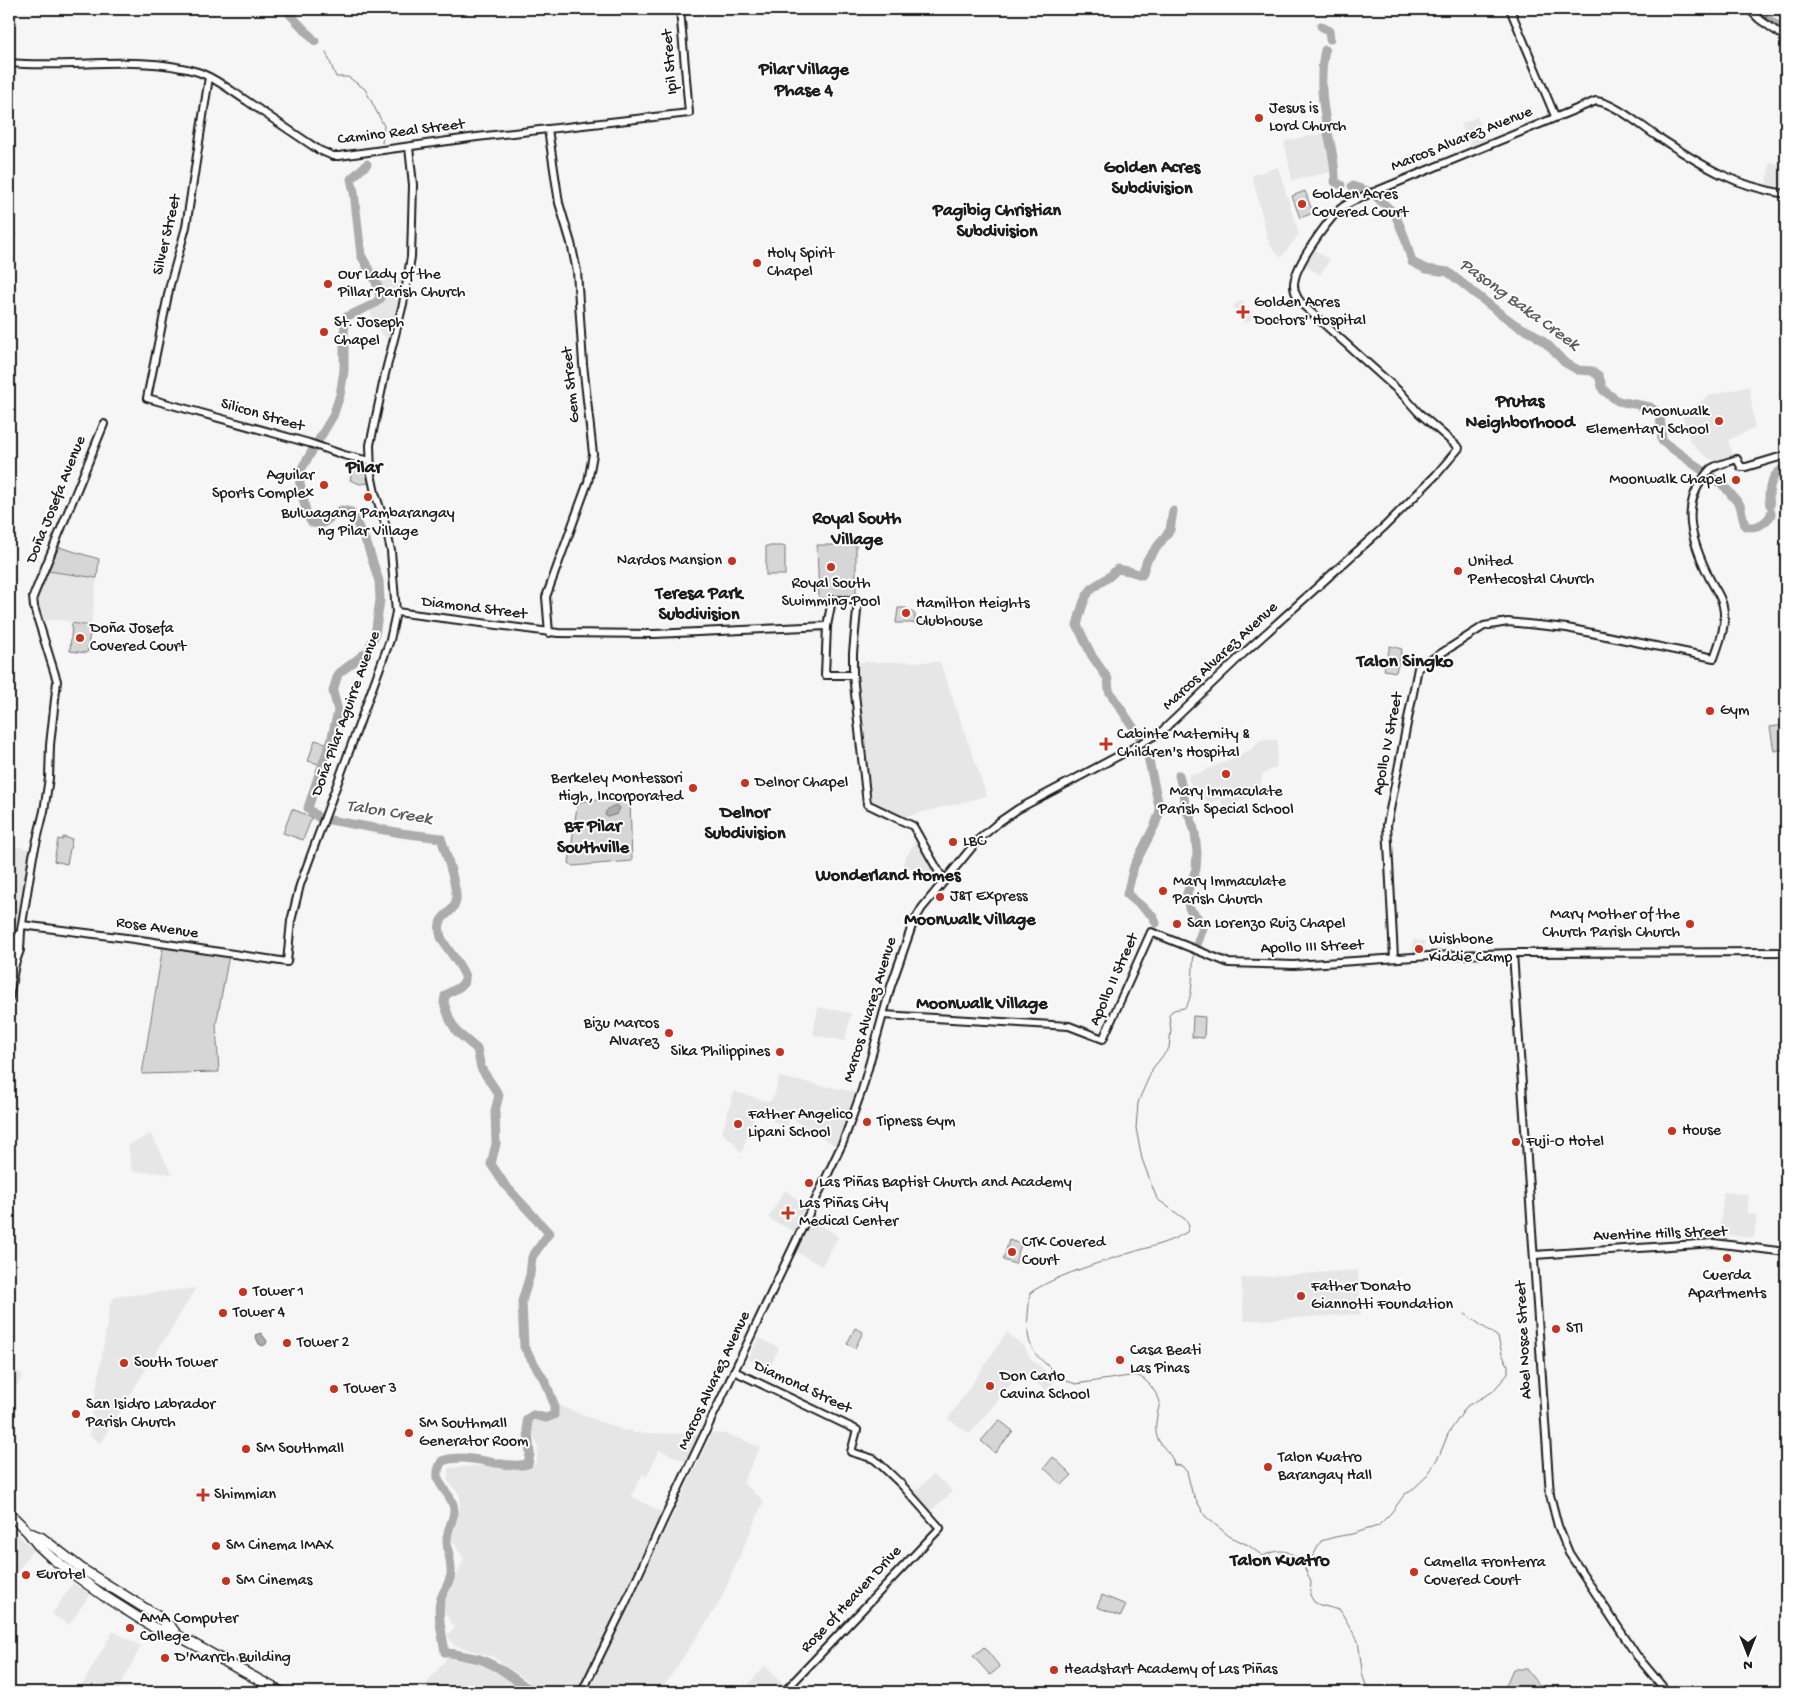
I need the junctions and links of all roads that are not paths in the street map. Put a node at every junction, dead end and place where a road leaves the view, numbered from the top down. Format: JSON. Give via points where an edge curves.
{"nodes":[{"id":1,"x":680,"y":9,"type":"edge"},
{"id":2,"x":1510,"y":9,"type":"edge"},
{"id":3,"x":1749,"y":9,"type":"edge"},
{"id":4,"x":1786,"y":38,"type":"edge"},
{"id":5,"x":9,"y":63,"type":"edge"},
{"id":6,"x":209,"y":76,"type":"junction"},
{"id":7,"x":689,"y":113,"type":"joint"},
{"id":8,"x":1555,"y":116,"type":"junction"},
{"id":9,"x":548,"y":129,"type":"junction"},
{"id":10,"x":409,"y":147,"type":"junction"},
{"id":11,"x":1786,"y":194,"type":"edge"},
{"id":12,"x":147,"y":398,"type":"joint"},
{"id":13,"x":104,"y":424,"type":"dead end"},
{"id":14,"x":1786,"y":455,"type":"edge"},
{"id":15,"x":370,"y":461,"type":"junction"},
{"id":16,"x":396,"y":612,"type":"junction"},
{"id":17,"x":827,"y":626,"type":"junction"},
{"id":18,"x":549,"y":633,"type":"junction"},
{"id":19,"x":853,"y":675,"type":"junction"},
{"id":20,"x":944,"y":881,"type":"junction"},
{"id":21,"x":21,"y":928,"type":"junction"},
{"id":22,"x":1151,"y":932,"type":"joint"},
{"id":23,"x":1786,"y":952,"type":"edge"},
{"id":24,"x":1513,"y":953,"type":"junction"},
{"id":25,"x":1394,"y":958,"type":"junction"},
{"id":26,"x":287,"y":962,"type":"joint"},
{"id":27,"x":9,"y":998,"type":"edge"},
{"id":28,"x":884,"y":1015,"type":"junction"},
{"id":29,"x":1786,"y":1252,"type":"edge"},
{"id":30,"x":1534,"y":1255,"type":"junction"},
{"id":31,"x":734,"y":1371,"type":"junction"},
{"id":32,"x":9,"y":1513,"type":"edge"},
{"id":33,"x":940,"y":1528,"type":"joint"},
{"id":34,"x":281,"y":1692,"type":"edge"},
{"id":35,"x":582,"y":1692,"type":"edge"},
{"id":36,"x":784,"y":1692,"type":"edge"},
{"id":37,"x":1667,"y":1692,"type":"edge"}],
"edges":[{"from":1,"to":7,"type":"street","name":"Ipil Street"},
{"from":2,"to":8,"type":"street"},
{"from":3,"to":4,"type":"street"},
{"from":5,"to":6,"type":"street","name":"Camino Real Street","via":[[134,64],[180,67]]},
{"from":6,"to":10,"type":"street","name":"Camino Real Street","via":[[326,154],[340,156]]},
{"from":6,"to":12,"type":"street","name":"Silver Street","via":[[186,227],[170,285]]},
{"from":7,"to":9,"type":"street","name":"Camino Real Street"},
{"from":8,"to":11,"type":"street","name":"Marcos Alvarez Avenue","via":[[1589,103],[1601,102],[1717,173],[1750,188]]},
{"from":8,"to":20,"type":"street","name":"Marcos Alvarez Avenue","via":[[1369,193],[1343,207],[1326,225],[1298,268],[1295,292],[1304,306],[1459,448],[1385,526],[1161,732],[998,822],[978,840]]},
{"from":9,"to":10,"type":"street","name":"Camino Real Street"},
{"from":9,"to":18,"type":"street","name":"Gem Street","via":[[559,203],[577,272],[582,364],[593,454],[588,482],[546,597]]},
{"from":10,"to":15,"type":"street","name":"Doña Pilar Aguirre Avenue","via":[[413,185],[411,257],[370,445]]},
{"from":12,"to":15,"type":"street","name":"Silicon Street"},
{"from":13,"to":21,"type":"street","name":"Doña Josefa Avenue","via":[[33,597],[57,680],[47,792]]},
{"from":14,"to":25,"type":"street","name":"Apollo IV Street","via":[[1744,468],[1737,459],[1710,470],[1696,488],[1691,528],[1697,552],[1723,603],[1724,621],[1714,658],[1567,628],[1508,622],[1484,626],[1418,668],[1387,825]]},
{"from":15,"to":16,"type":"street","name":"Doña Pilar Aguirre Avenue","via":[[375,493],[389,538]]},
{"from":16,"to":18,"type":"street","name":"Diamond Street"},
{"from":16,"to":26,"type":"street","name":"Doña Pilar Aguirre Avenue","via":[[390,640],[295,902]]},
{"from":17,"to":18,"type":"street","name":"Diamond Street","via":[[654,634]]},
{"from":17,"to":19,"type":"street","via":[[825,675]]},
{"from":17,"to":19,"type":"street","via":[[832,600],[858,600]]},
{"from":19,"to":20,"type":"street","via":[[867,804],[913,826]]},
{"from":20,"to":28,"type":"street","name":"Marcos Alvarez Avenue","via":[[911,928]]},
{"from":21,"to":26,"type":"street","name":"Rose Avenue","via":[[134,939]]},
{"from":21,"to":27,"type":"street","name":"Doña Josefa Avenue","via":[[20,950]]},
{"from":22,"to":25,"type":"street","name":"Apollo III Street","via":[[1228,963],[1294,965]]},
{"from":22,"to":28,"type":"street","name":"Apollo II Street","via":[[1103,1038],[1069,1026]]},
{"from":23,"to":24,"type":"street","name":"Apollo III Street"},
{"from":24,"to":25,"type":"street","name":"Apollo III Street"},
{"from":24,"to":30,"type":"street","name":"Abel Nosce Street"},
{"from":28,"to":31,"type":"street","name":"Marcos Alvarez Avenue","via":[[843,1142]]},
{"from":29,"to":30,"type":"street","name":"Aventine Hills Street","via":[[1714,1243]]},
{"from":30,"to":37,"type":"street","name":"Abel Nosce Street","via":[[1548,1478],[1558,1526],[1569,1553],[1602,1605]]},
{"from":31,"to":33,"type":"street","name":"Diamond Street","via":[[858,1430],[851,1452],[874,1459]]},
{"from":31,"to":35,"type":"street","name":"Marcos Alvarez Avenue"},
{"from":32,"to":34,"type":"highway","via":[[28,1532],[42,1538],[82,1570],[158,1617],[177,1635]]},
{"from":33,"to":36,"type":"street","name":"Rose of Heaven Drive"}]}
